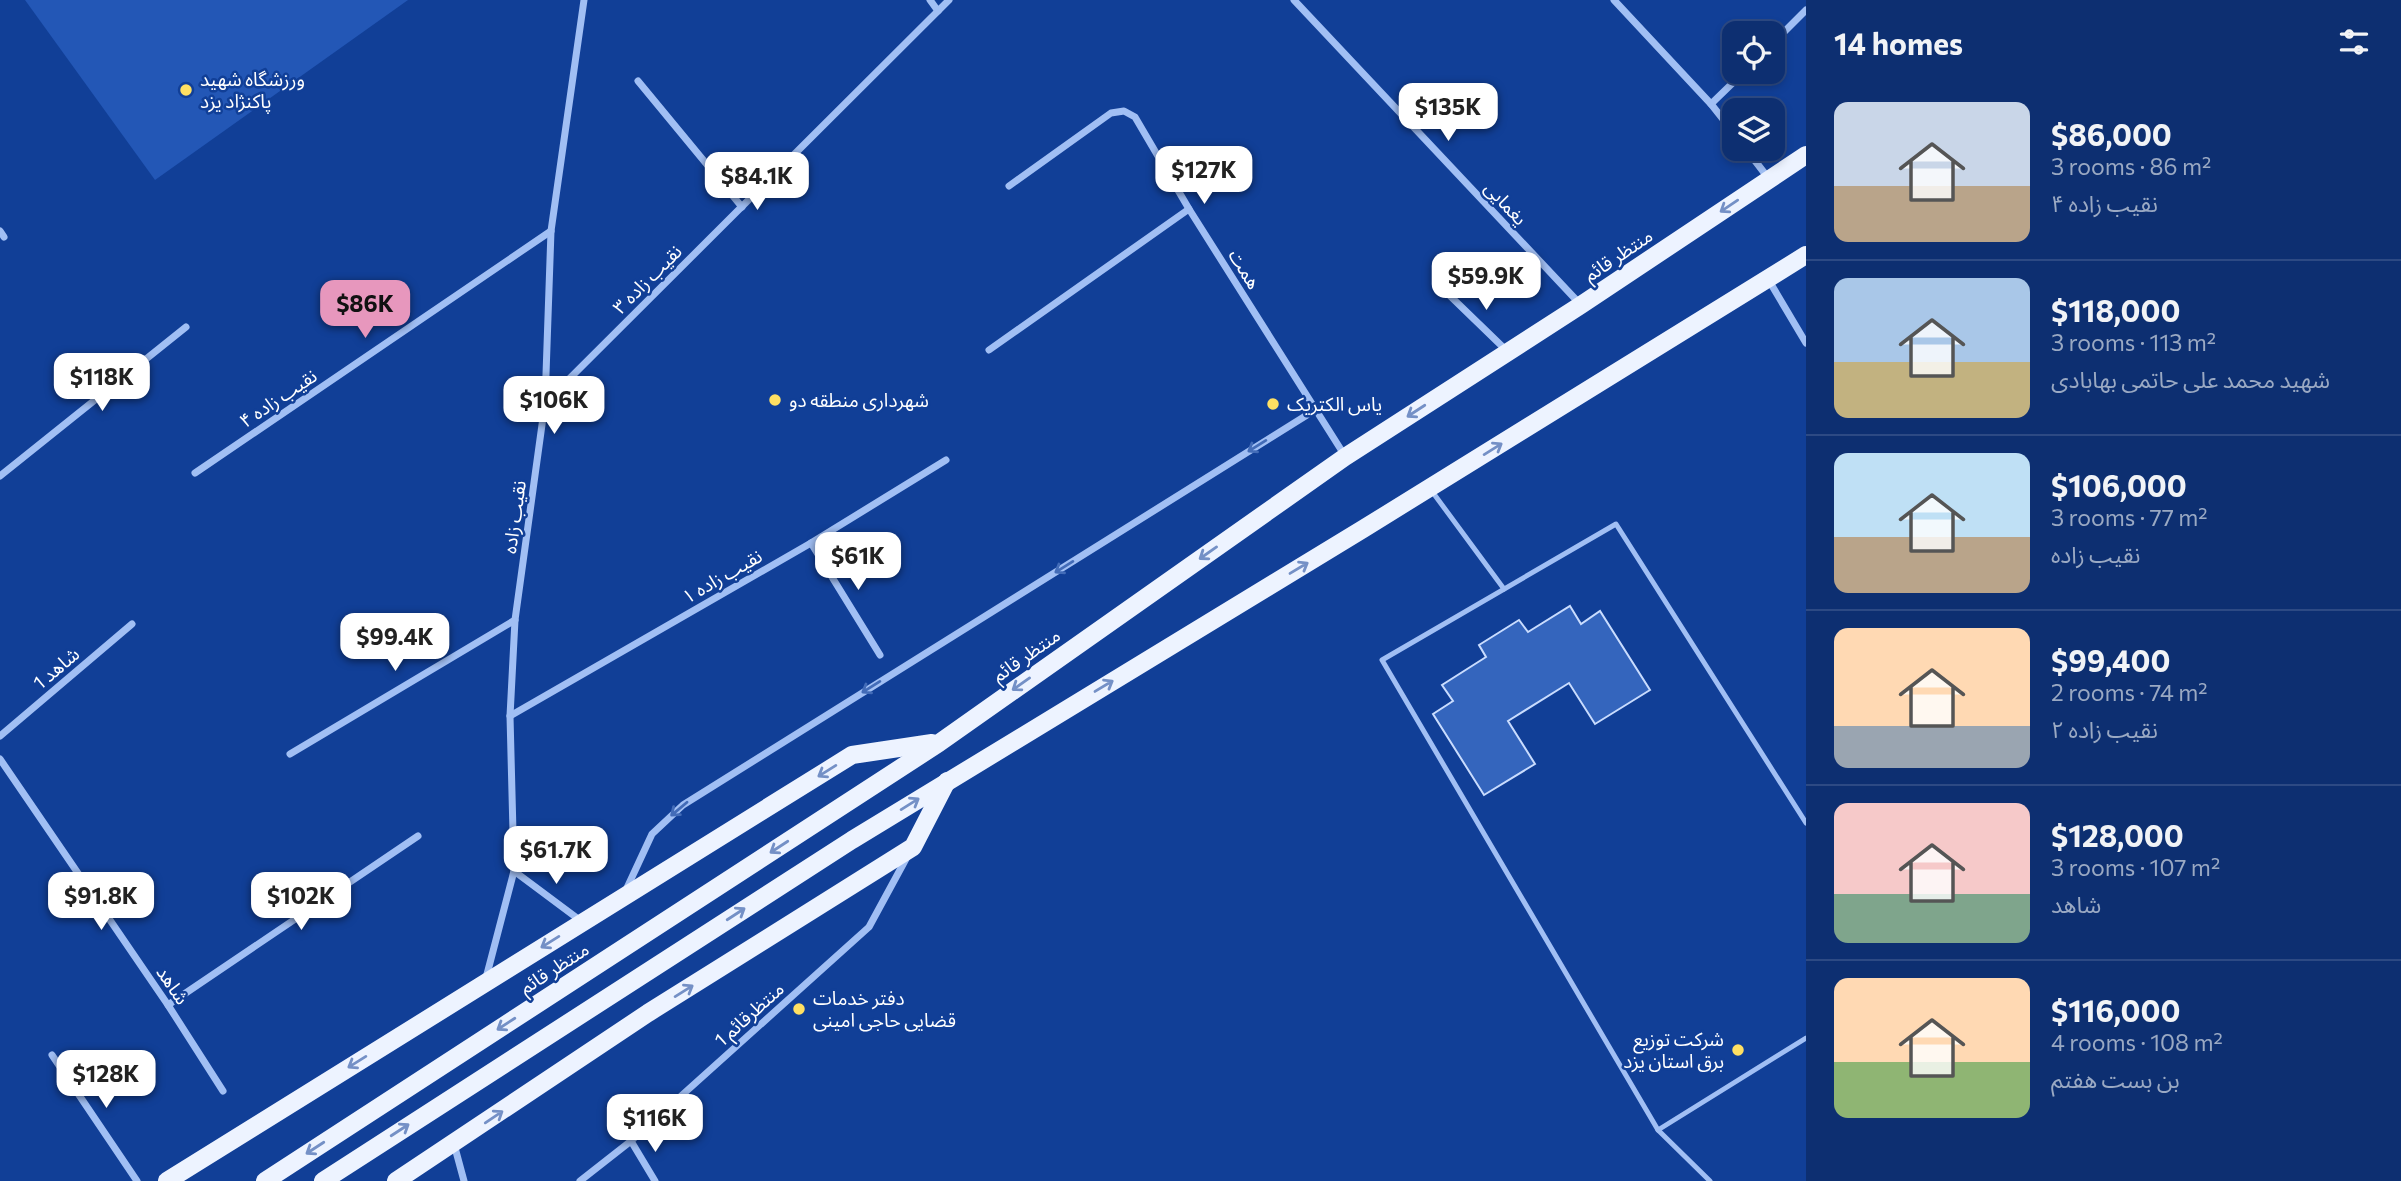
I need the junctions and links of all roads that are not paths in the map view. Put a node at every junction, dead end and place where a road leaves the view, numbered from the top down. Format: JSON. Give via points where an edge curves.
{"nodes":[{"id":1,"x":584,"y":0,"type":"edge"},
{"id":2,"x":930,"y":0,"type":"edge"},
{"id":3,"x":950,"y":0,"type":"edge"},
{"id":4,"x":1294,"y":0,"type":"edge"},
{"id":5,"x":1614,"y":0,"type":"edge"},
{"id":6,"x":1806,"y":10,"type":"edge"},
{"id":7,"x":938,"y":11,"type":"junction"},
{"id":8,"x":1785,"y":31,"type":"edge"},
{"id":9,"x":638,"y":81,"type":"dead end"},
{"id":10,"x":1732,"y":84,"type":"edge"},
{"id":11,"x":1712,"y":104,"type":"junction"},
{"id":12,"x":1722,"y":118,"type":"edge"},
{"id":13,"x":1806,"y":155,"type":"edge"},
{"id":14,"x":1755,"y":161,"type":"edge"},
{"id":15,"x":1769,"y":179,"type":"junction"},
{"id":16,"x":1010,"y":186,"type":"dead end"},
{"id":17,"x":742,"y":207,"type":"junction"},
{"id":18,"x":1189,"y":209,"type":"junction"},
{"id":19,"x":551,"y":231,"type":"junction"},
{"id":20,"x":1806,"y":255,"type":"edge"},
{"id":21,"x":1768,"y":279,"type":"junction"},
{"id":22,"x":1445,"y":291,"type":"dead end"},
{"id":23,"x":1581,"y":306,"type":"junction"},
{"id":24,"x":186,"y":327,"type":"dead end"},
{"id":25,"x":1806,"y":343,"type":"edge"},
{"id":26,"x":989,"y":349,"type":"dead end"},
{"id":27,"x":1508,"y":352,"type":"junction"},
{"id":28,"x":545,"y":403,"type":"junction"},
{"id":29,"x":1315,"y":410,"type":"junction"},
{"id":30,"x":1345,"y":457,"type":"junction"},
{"id":31,"x":946,"y":460,"type":"dead end"},
{"id":32,"x":195,"y":473,"type":"dead end"},
{"id":33,"x":0,"y":477,"type":"edge"},
{"id":34,"x":1429,"y":488,"type":"junction"},
{"id":35,"x":811,"y":543,"type":"junction"},
{"id":36,"x":1503,"y":589,"type":"junction"},
{"id":37,"x":516,"y":620,"type":"junction"},
{"id":38,"x":132,"y":624,"type":"dead end"},
{"id":39,"x":880,"y":655,"type":"dead end"},
{"id":40,"x":510,"y":716,"type":"junction"},
{"id":41,"x":0,"y":736,"type":"edge"},
{"id":42,"x":939,"y":743,"type":"junction"},
{"id":43,"x":290,"y":754,"type":"dead end"},
{"id":44,"x":0,"y":759,"type":"edge"},
{"id":45,"x":947,"y":781,"type":"junction"},
{"id":46,"x":1806,"y":823,"type":"edge"},
{"id":47,"x":418,"y":836,"type":"dead end"},
{"id":48,"x":913,"y":847,"type":"junction"},
{"id":49,"x":514,"y":871,"type":"junction"},
{"id":50,"x":623,"y":897,"type":"junction"},
{"id":51,"x":582,"y":922,"type":"junction"},
{"id":52,"x":485,"y":982,"type":"junction"},
{"id":53,"x":168,"y":1005,"type":"junction"},
{"id":54,"x":1806,"y":1038,"type":"edge"},
{"id":55,"x":52,"y":1055,"type":"dead end"},
{"id":56,"x":223,"y":1091,"type":"dead end"},
{"id":57,"x":1658,"y":1130,"type":"junction"},
{"id":58,"x":631,"y":1141,"type":"junction"},
{"id":59,"x":454,"y":1143,"type":"junction"},
{"id":60,"x":137,"y":1181,"type":"edge"},
{"id":61,"x":167,"y":1181,"type":"edge"},
{"id":62,"x":265,"y":1181,"type":"edge"},
{"id":63,"x":323,"y":1181,"type":"edge"},
{"id":64,"x":396,"y":1181,"type":"edge"},
{"id":65,"x":464,"y":1181,"type":"edge"},
{"id":66,"x":580,"y":1181,"type":"edge"},
{"id":67,"x":655,"y":1181,"type":"edge"},
{"id":68,"x":1710,"y":1181,"type":"edge"}],
"edges":[{"from":1,"to":19,"type":"street","name":"نقیب زاده"},
{"from":2,"to":7,"type":"street"},
{"from":3,"to":7,"type":"street","name":"نقیب زاده ۳"},
{"from":4,"to":23,"type":"street","name":"یغمایی"},
{"from":5,"to":11,"type":"street"},
{"from":6,"to":8,"type":"street"},
{"from":7,"to":17,"type":"street","name":"نقیب زاده ۳"},
{"from":9,"to":17,"type":"street"},
{"from":10,"to":11,"type":"street"},
{"from":11,"to":12,"type":"street"},
{"from":13,"to":15,"type":"main road","name":"منتظر قائم"},
{"from":14,"to":15,"type":"street"},
{"from":15,"to":23,"type":"main road","name":"منتظر قائم","one_way":true},
{"from":16,"to":18,"type":"street","name":"همت","via":[[1111,113],[1124,111],[1135,117]]},
{"from":17,"to":28,"type":"street","name":"نقیب زاده ۳"},
{"from":18,"to":26,"type":"street"},
{"from":18,"to":29,"type":"street","name":"همت"},
{"from":19,"to":28,"type":"street","name":"نقیب زاده"},
{"from":19,"to":32,"type":"street","name":"نقیب زاده ۴"},
{"from":20,"to":21,"type":"main road"},
{"from":21,"to":25,"type":"street"},
{"from":34,"to":21,"type":"main road","one_way":true},
{"from":22,"to":27,"type":"street"},
{"from":23,"to":27,"type":"main road","name":"منتظر قائم"},
{"from":24,"to":33,"type":"street"},
{"from":27,"to":30,"type":"main road","name":"منتظر قائم","one_way":true},
{"from":28,"to":37,"type":"street","name":"نقیب زاده"},
{"from":29,"to":30,"type":"street","name":"همت"},
{"from":29,"to":50,"type":"street","one_way":true,"via":[[682,805],[652,834]]},
{"from":30,"to":42,"type":"main road","name":"منتظر قائم","one_way":true},
{"from":31,"to":35,"type":"street","name":"نقیب زاده ۱"},
{"from":34,"to":36,"type":"lane"},
{"from":45,"to":34,"type":"main road","one_way":true},
{"from":35,"to":39,"type":"street"},
{"from":35,"to":40,"type":"street","name":"نقیب زاده ۱"},
{"from":36,"to":46,"type":"lane","via":[[1616,524]]},
{"from":36,"to":57,"type":"lane","via":[[1382,660]]},
{"from":37,"to":40,"type":"street","name":"نقیب زاده"},
{"from":37,"to":43,"type":"street"},
{"from":38,"to":41,"type":"street","name":"شاهد 1"},
{"from":40,"to":49,"type":"street","name":"نقیب زاده"},
{"from":42,"to":50,"type":"main road","one_way":true,"via":[[852,755]]},
{"from":42,"to":62,"type":"main road","name":"منتظر قائم","one_way":true},
{"from":44,"to":53,"type":"street","name":"شاهد"},
{"from":45,"to":48,"type":"main road"},
{"from":63,"to":45,"type":"main road","one_way":true},
{"from":47,"to":53,"type":"street"},
{"from":48,"to":58,"type":"street","name":"منتظرقائم 1","via":[[869,926]]},
{"from":59,"to":48,"type":"main road","one_way":true,"via":[[648,1013]]},
{"from":49,"to":51,"type":"street"},
{"from":49,"to":52,"type":"street","name":"نقیب زاده"},
{"from":50,"to":51,"type":"main road"},
{"from":51,"to":52,"type":"main road","one_way":true},
{"from":52,"to":61,"type":"main road","one_way":true},
{"from":53,"to":56,"type":"street","name":"شاهد"},
{"from":54,"to":57,"type":"lane"},
{"from":55,"to":60,"type":"street"},
{"from":57,"to":68,"type":"lane"},
{"from":58,"to":66,"type":"street","name":"منتظرقائم 1"},
{"from":58,"to":67,"type":"street"},
{"from":59,"to":64,"type":"main road"},
{"from":59,"to":65,"type":"street"}]}
